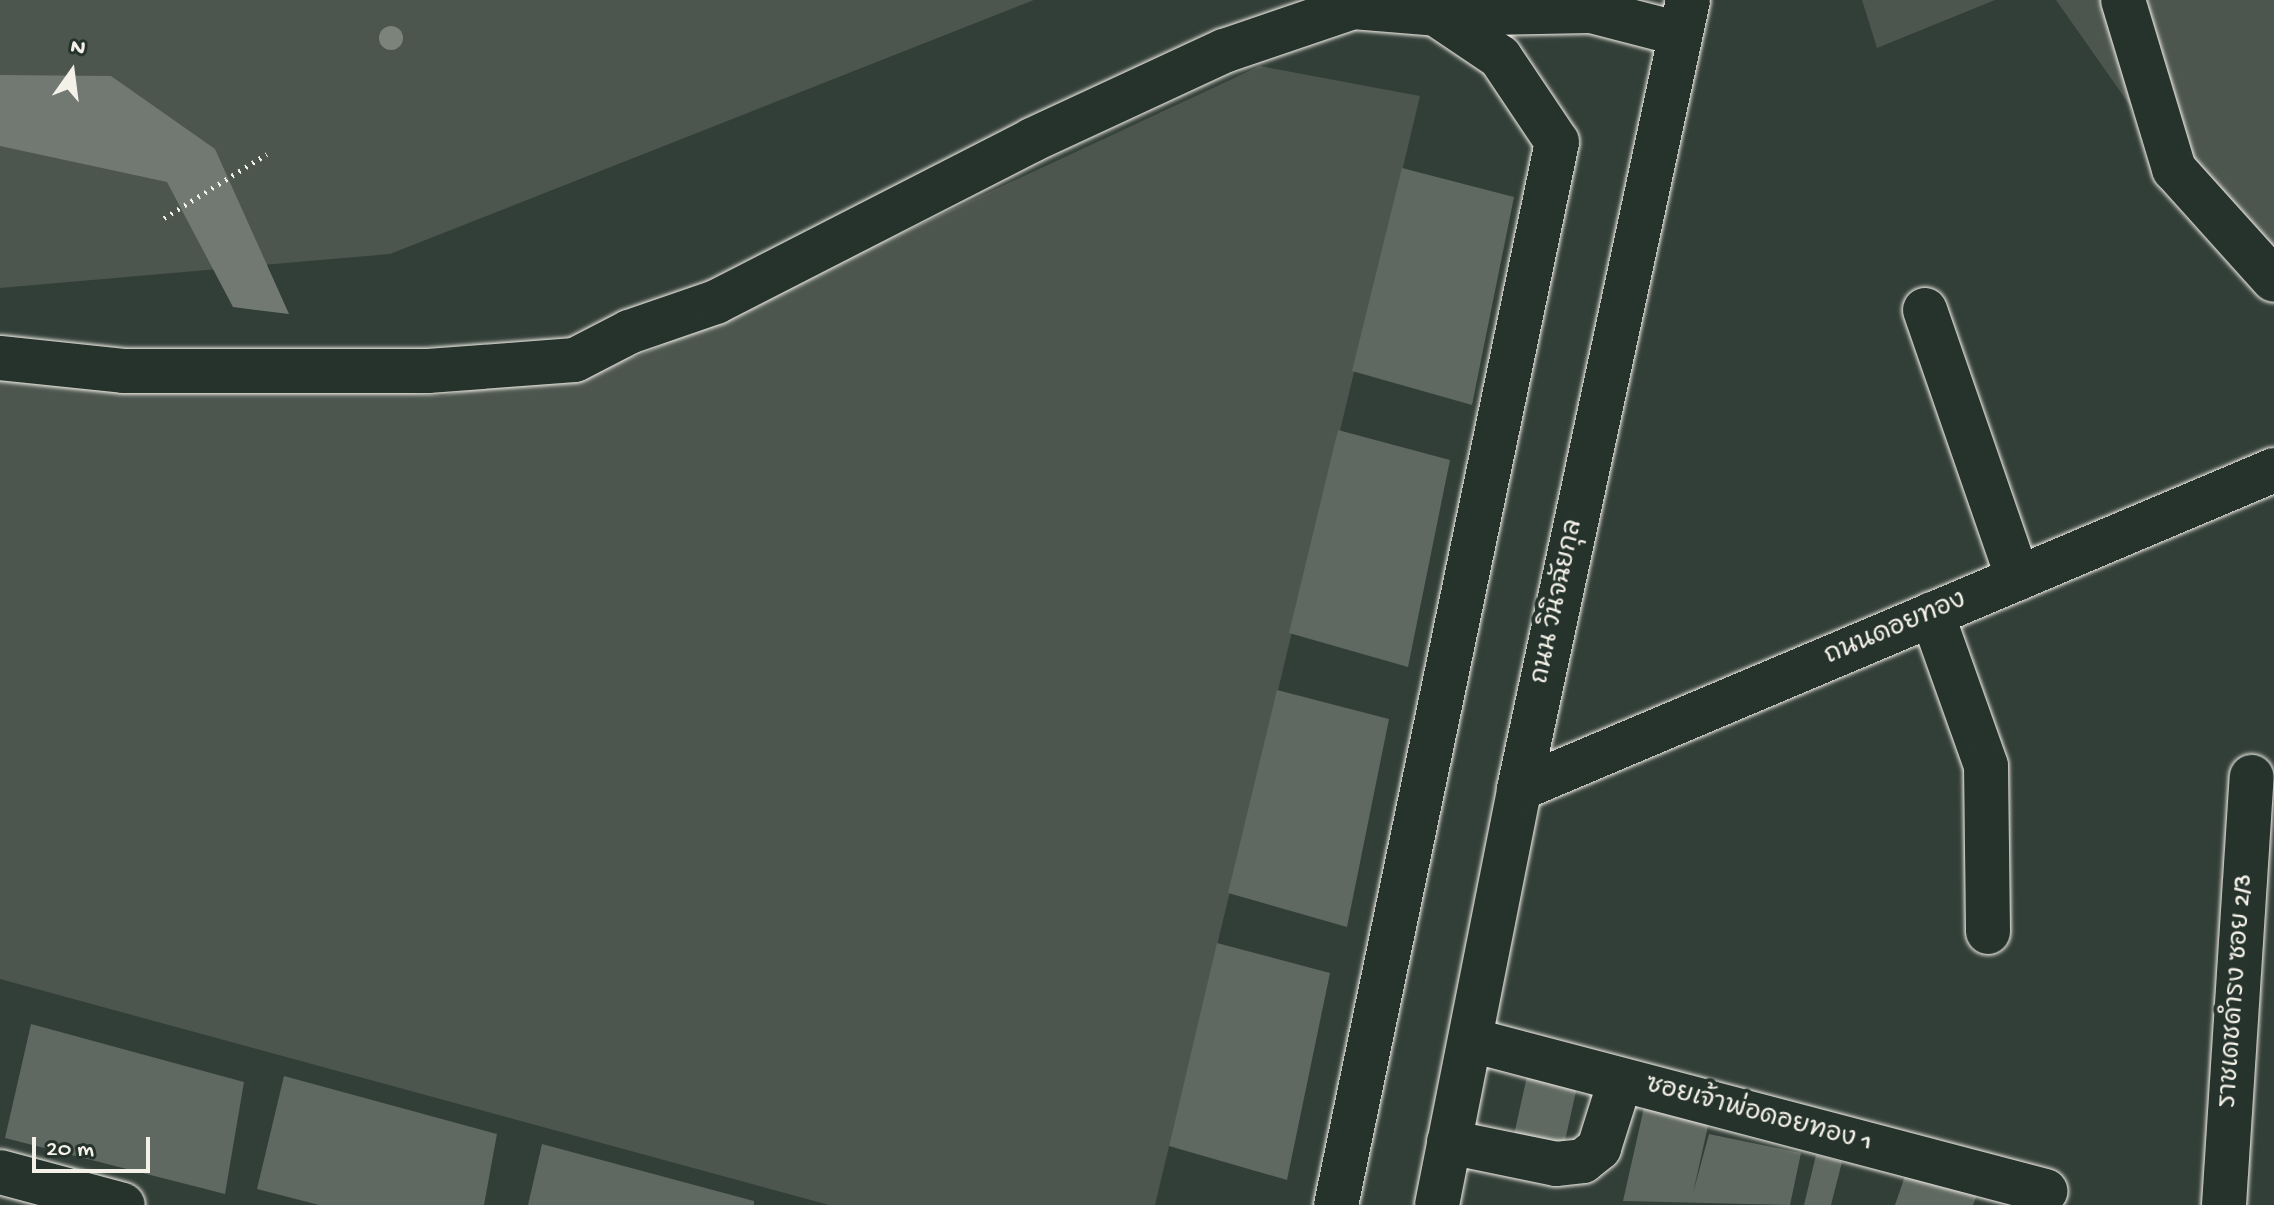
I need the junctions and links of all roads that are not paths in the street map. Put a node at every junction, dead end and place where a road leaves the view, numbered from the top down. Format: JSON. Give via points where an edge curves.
{"nodes":[{"id":1,"x":2123,"y":0,"type":"edge"},
{"id":2,"x":1436,"y":14,"type":"junction"},
{"id":3,"x":1684,"y":17,"type":"edge"},
{"id":4,"x":2274,"y":280,"type":"edge"},
{"id":5,"x":1925,"y":310,"type":"dead end"},
{"id":6,"x":0,"y":358,"type":"edge"},
{"id":7,"x":2274,"y":470,"type":"edge"},
{"id":8,"x":2018,"y":578,"type":"junction"},
{"id":9,"x":1932,"y":614,"type":"junction"},
{"id":10,"x":2252,"y":777,"type":"dead end"},
{"id":11,"x":1519,"y":789,"type":"junction"},
{"id":12,"x":1988,"y":932,"type":"dead end"},
{"id":13,"x":1471,"y":1040,"type":"junction"},
{"id":14,"x":1616,"y":1094,"type":"dead end"},
{"id":15,"x":1449,"y":1142,"type":"junction"},
{"id":16,"x":0,"y":1172,"type":"edge"},
{"id":17,"x":2045,"y":1191,"type":"dead end"},
{"id":18,"x":123,"y":1205,"type":"edge"},
{"id":19,"x":1336,"y":1205,"type":"edge"},
{"id":20,"x":1437,"y":1205,"type":"edge"},
{"id":21,"x":2224,"y":1205,"type":"edge"}],
"edges":[{"from":1,"to":4,"type":"street","via":[[2174,169]]},
{"from":2,"to":3,"type":"street","via":[[1591,11]]},
{"from":2,"to":6,"type":"street","via":[[1353,7],[1224,51],[1032,140],[716,302],[629,332],[575,360],[428,371],[123,371]]},
{"from":2,"to":19,"type":"street","via":[[1500,57],[1557,142]]},
{"from":3,"to":11,"type":"street","name":"ถนน วินิจฉัยกุล"},
{"from":5,"to":8,"type":"street"},
{"from":7,"to":8,"type":"street","name":"ถนนดอยทอง"},
{"from":8,"to":9,"type":"street","name":"ถนนดอยทอง"},
{"from":9,"to":11,"type":"street","name":"ถนนดอยทอง"},
{"from":9,"to":12,"type":"street","via":[[1986,766]]},
{"from":10,"to":21,"type":"street","name":"ราชเดชดำรง ซอย 2/3"},
{"from":11,"to":13,"type":"street","name":"ถนน วินิจฉัยกุล"},
{"from":13,"to":15,"type":"street","name":"ถนน วินิจฉัยกุล"},
{"from":13,"to":17,"type":"street","name":"ซอยเจ้าพ่อดอยทอง 1"},
{"from":14,"to":15,"type":"street","via":[[1599,1148],[1583,1161],[1556,1164]]},
{"from":15,"to":20,"type":"street","name":"ถนน วินิจฉัยกุล"},
{"from":16,"to":18,"type":"street"}]}
